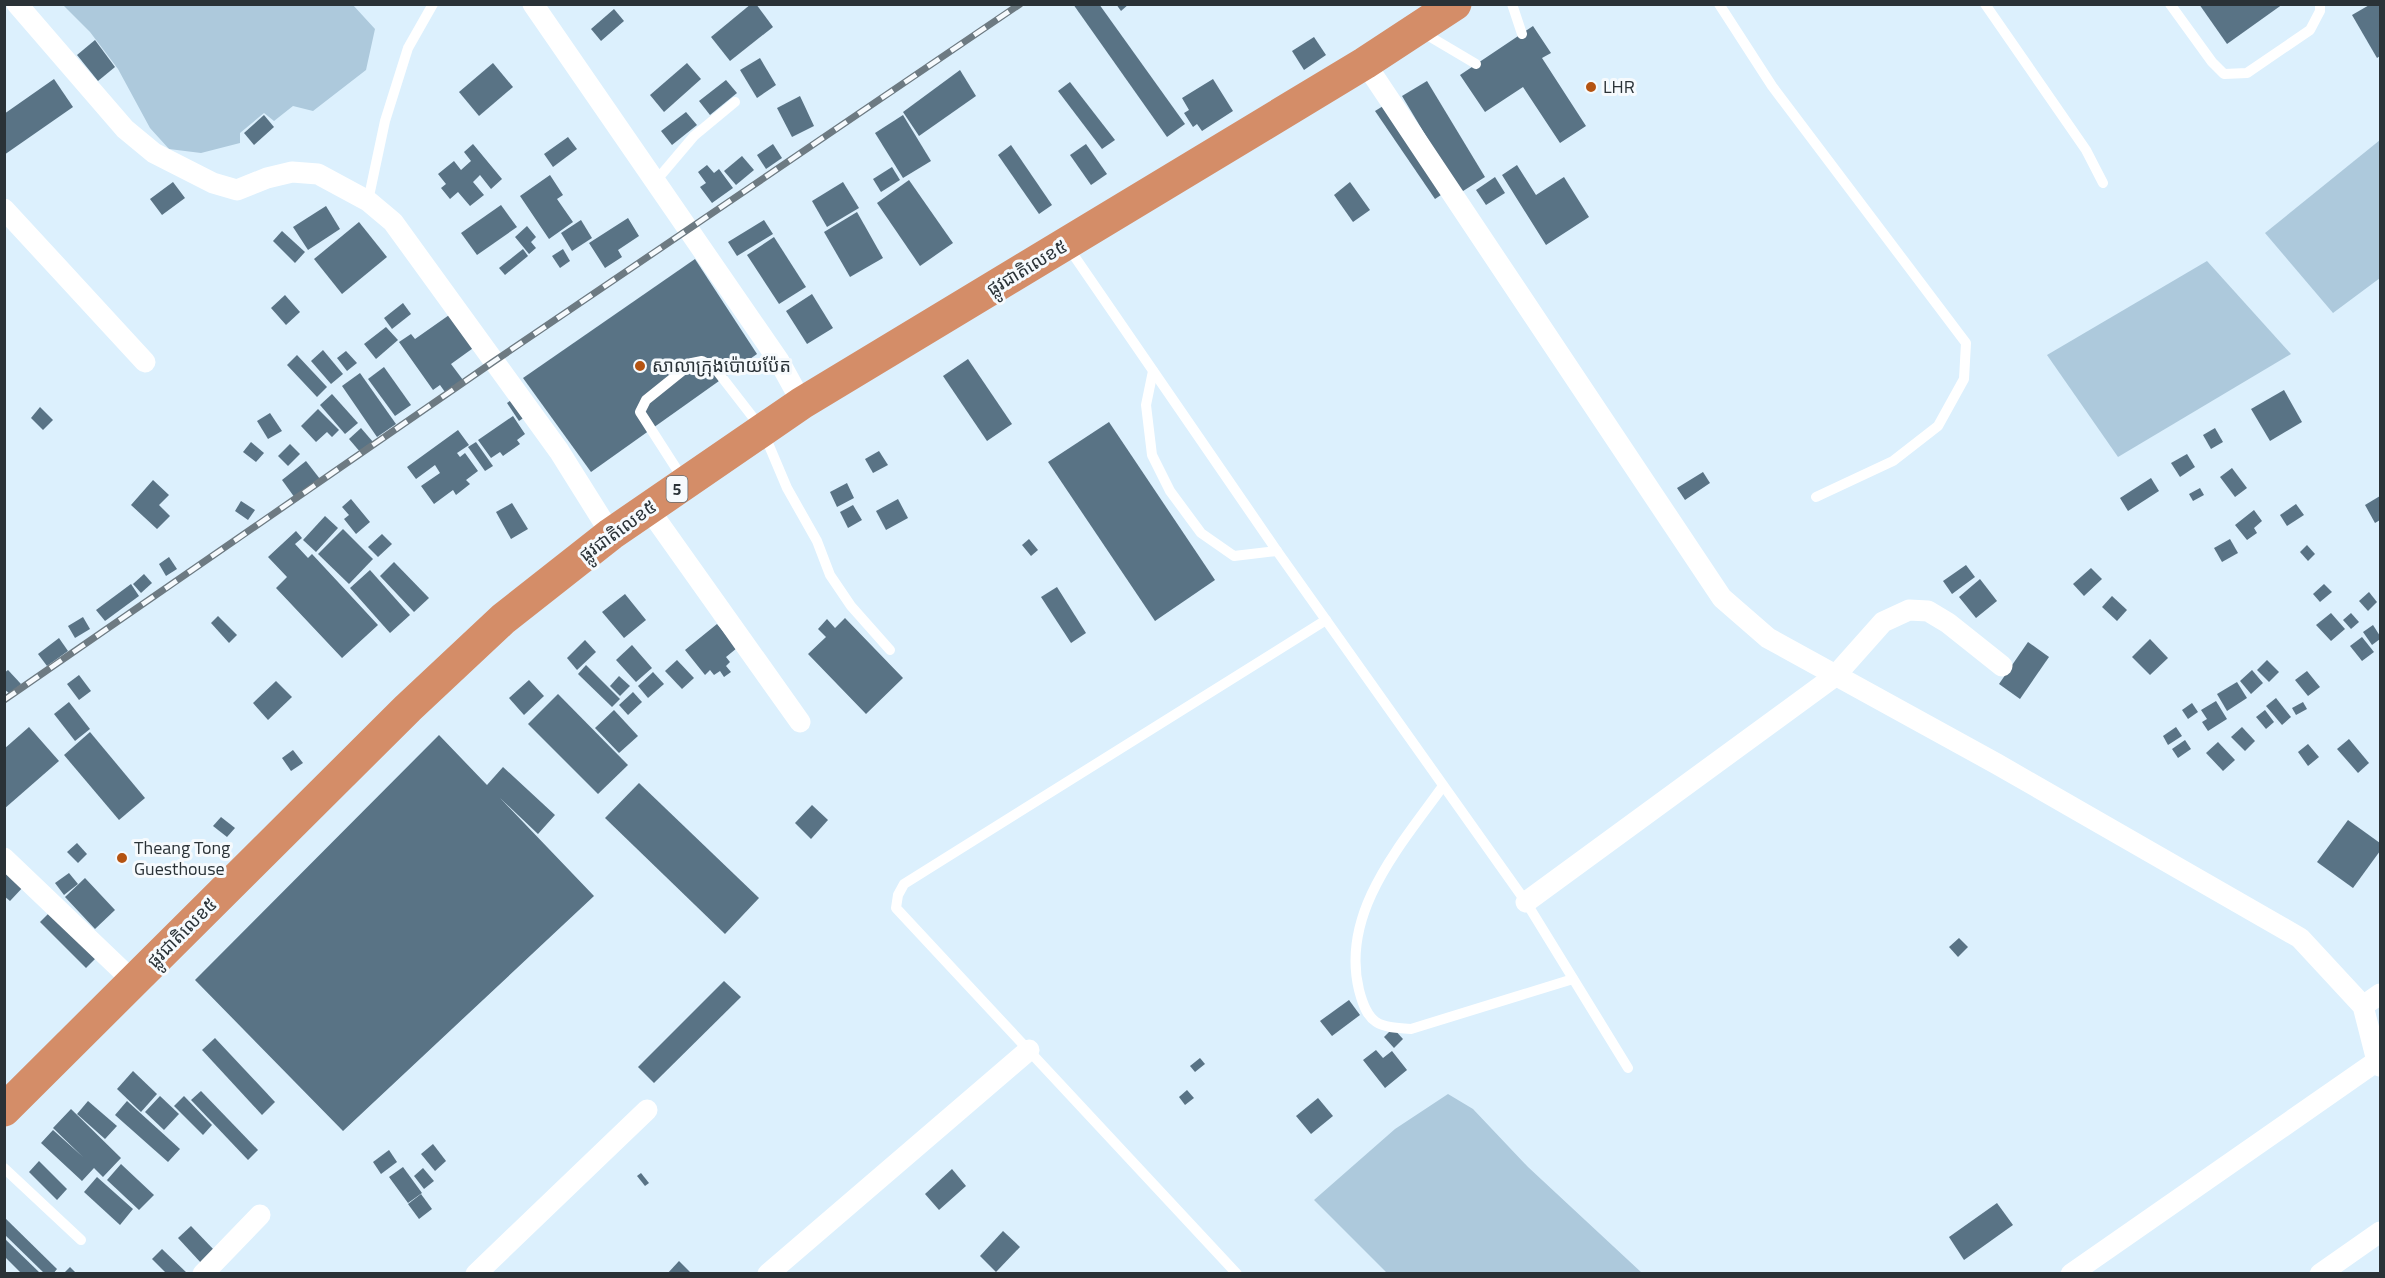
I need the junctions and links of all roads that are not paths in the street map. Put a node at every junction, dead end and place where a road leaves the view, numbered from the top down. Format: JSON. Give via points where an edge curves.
{"nodes":[{"id":1,"x":17,"y":4,"type":"edge"},
{"id":2,"x":434,"y":4,"type":"edge"},
{"id":3,"x":533,"y":4,"type":"edge"},
{"id":4,"x":1455,"y":4,"type":"edge"},
{"id":5,"x":1512,"y":4,"type":"edge"},
{"id":6,"x":1719,"y":4,"type":"edge"},
{"id":7,"x":1984,"y":4,"type":"edge"},
{"id":8,"x":2170,"y":4,"type":"edge"},
{"id":9,"x":2320,"y":4,"type":"edge"},
{"id":10,"x":1417,"y":29,"type":"junction"},
{"id":11,"x":1522,"y":34,"type":"dead end"},
{"id":12,"x":1365,"y":63,"type":"junction"},
{"id":13,"x":1476,"y":64,"type":"dead end"},
{"id":14,"x":735,"y":102,"type":"dead end"},
{"id":15,"x":655,"y":182,"type":"junction"},
{"id":16,"x":2103,"y":183,"type":"dead end"},
{"id":17,"x":368,"y":201,"type":"junction"},
{"id":18,"x":4,"y":209,"type":"edge"},
{"id":19,"x":1066,"y":245,"type":"junction"},
{"id":20,"x":145,"y":362,"type":"dead end"},
{"id":21,"x":1153,"y":371,"type":"junction"},
{"id":22,"x":802,"y":403,"type":"junction"},
{"id":23,"x":762,"y":429,"type":"junction"},
{"id":24,"x":686,"y":483,"type":"junction"},
{"id":25,"x":1816,"y":497,"type":"dead end"},
{"id":26,"x":648,"y":508,"type":"junction"},
{"id":27,"x":611,"y":534,"type":"junction"},
{"id":28,"x":1277,"y":551,"type":"junction"},
{"id":29,"x":1326,"y":620,"type":"junction"},
{"id":30,"x":890,"y":650,"type":"dead end"},
{"id":31,"x":2002,"y":666,"type":"dead end"},
{"id":32,"x":1835,"y":676,"type":"junction"},
{"id":33,"x":800,"y":722,"type":"dead end"},
{"id":34,"x":1443,"y":786,"type":"junction"},
{"id":35,"x":4,"y":858,"type":"edge"},
{"id":36,"x":1526,"y":902,"type":"junction"},
{"id":37,"x":1573,"y":980,"type":"junction"},
{"id":38,"x":134,"y":982,"type":"junction"},
{"id":39,"x":2372,"y":1000,"type":"edge"},
{"id":40,"x":1029,"y":1050,"type":"junction"},
{"id":41,"x":2379,"y":1064,"type":"edge"},
{"id":42,"x":1628,"y":1068,"type":"dead end"},
{"id":43,"x":4,"y":1110,"type":"edge"},
{"id":44,"x":647,"y":1110,"type":"dead end"},
{"id":45,"x":4,"y":1168,"type":"edge"},
{"id":46,"x":260,"y":1215,"type":"dead end"},
{"id":47,"x":2380,"y":1232,"type":"edge"},
{"id":48,"x":81,"y":1240,"type":"dead end"},
{"id":49,"x":203,"y":1274,"type":"edge"},
{"id":50,"x":476,"y":1274,"type":"edge"},
{"id":51,"x":768,"y":1274,"type":"edge"},
{"id":52,"x":1237,"y":1274,"type":"edge"},
{"id":53,"x":2071,"y":1274,"type":"edge"},
{"id":54,"x":2320,"y":1274,"type":"edge"}],
"edges":[{"from":1,"to":17,"type":"street","via":[[125,129],[154,153],[213,183],[237,190],[292,172],[318,174]]},
{"from":2,"to":17,"type":"lane","via":[[408,48],[385,121]]},
{"from":3,"to":15,"type":"street"},
{"from":4,"to":10,"type":"highway","name":"ផ្លូវជាតិលេខ៥","number":"5"},
{"from":5,"to":11,"type":"lane"},
{"from":6,"to":25,"type":"lane","via":[[1772,86],[1966,343],[1964,379],[1938,426],[1893,461]]},
{"from":7,"to":16,"type":"lane","via":[[2086,150]]},
{"from":8,"to":9,"type":"lane","via":[[2224,74],[2247,73],[2310,30]]},
{"from":10,"to":12,"type":"highway","name":"ផ្លូវជាតិលេខ៥","number":"5"},
{"from":10,"to":13,"type":"lane"},
{"from":12,"to":19,"type":"highway","name":"ផ្លូវជាតិលេខ៥","number":"5"},
{"from":12,"to":32,"type":"street","via":[[1722,598],[1768,638]]},
{"from":14,"to":15,"type":"lane","via":[[694,136]]},
{"from":15,"to":22,"type":"street","via":[[779,361]]},
{"from":17,"to":27,"type":"street","via":[[393,222],[559,452]]},
{"from":18,"to":20,"type":"street"},
{"from":19,"to":21,"type":"lane"},
{"from":19,"to":22,"type":"highway","name":"ផ្លូវជាតិលេខ៥","number":"5"},
{"from":21,"to":28,"type":"lane"},
{"from":21,"to":28,"type":"lane","via":[[1146,405],[1152,455],[1170,491],[1202,533],[1234,555]]},
{"from":22,"to":23,"type":"highway","name":"ផ្លូវជាតិលេខ៥","number":"5"},
{"from":23,"to":24,"type":"highway","name":"ផ្លូវជាតិលេខ៥","number":"5"},
{"from":23,"to":24,"type":"lane","via":[[714,367],[702,361],[692,363],[646,400],[639,412]]},
{"from":23,"to":30,"type":"lane","via":[[830,575]]},
{"from":24,"to":26,"type":"highway","name":"ផ្លូវជាតិលេខ៥","number":"5"},
{"from":26,"to":27,"type":"highway","name":"ផ្លូវជាតិលេខ៥","number":"5"},
{"from":26,"to":33,"type":"street"},
{"from":27,"to":38,"type":"highway","name":"ផ្លូវជាតិលេខ៥","number":"5","via":[[503,619],[408,708]]},
{"from":28,"to":29,"type":"lane"},
{"from":29,"to":34,"type":"lane"},
{"from":29,"to":40,"type":"lane","via":[[904,884],[896,908]]},
{"from":31,"to":32,"type":"street","via":[[1948,623],[1928,611],[1909,610],[1883,622]]},
{"from":32,"to":36,"type":"street"},
{"from":32,"to":39,"type":"street","via":[[2301,938]]},
{"from":34,"to":36,"type":"lane"},
{"from":34,"to":37,"type":"lane","via":[[1393,857],[1364,907],[1356,940],[1356,976],[1370,1017],[1384,1027],[1411,1029]]},
{"from":35,"to":38,"type":"street"},
{"from":36,"to":37,"type":"lane"},
{"from":37,"to":42,"type":"lane"},
{"from":38,"to":43,"type":"highway","name":"ផ្លូវជាតិលេខ៥","number":"5"},
{"from":39,"to":41,"type":"street"},
{"from":40,"to":51,"type":"street"},
{"from":40,"to":52,"type":"lane"},
{"from":41,"to":53,"type":"street"},
{"from":44,"to":50,"type":"street"},
{"from":45,"to":48,"type":"lane"},
{"from":46,"to":49,"type":"street"},
{"from":47,"to":54,"type":"street"}]}
